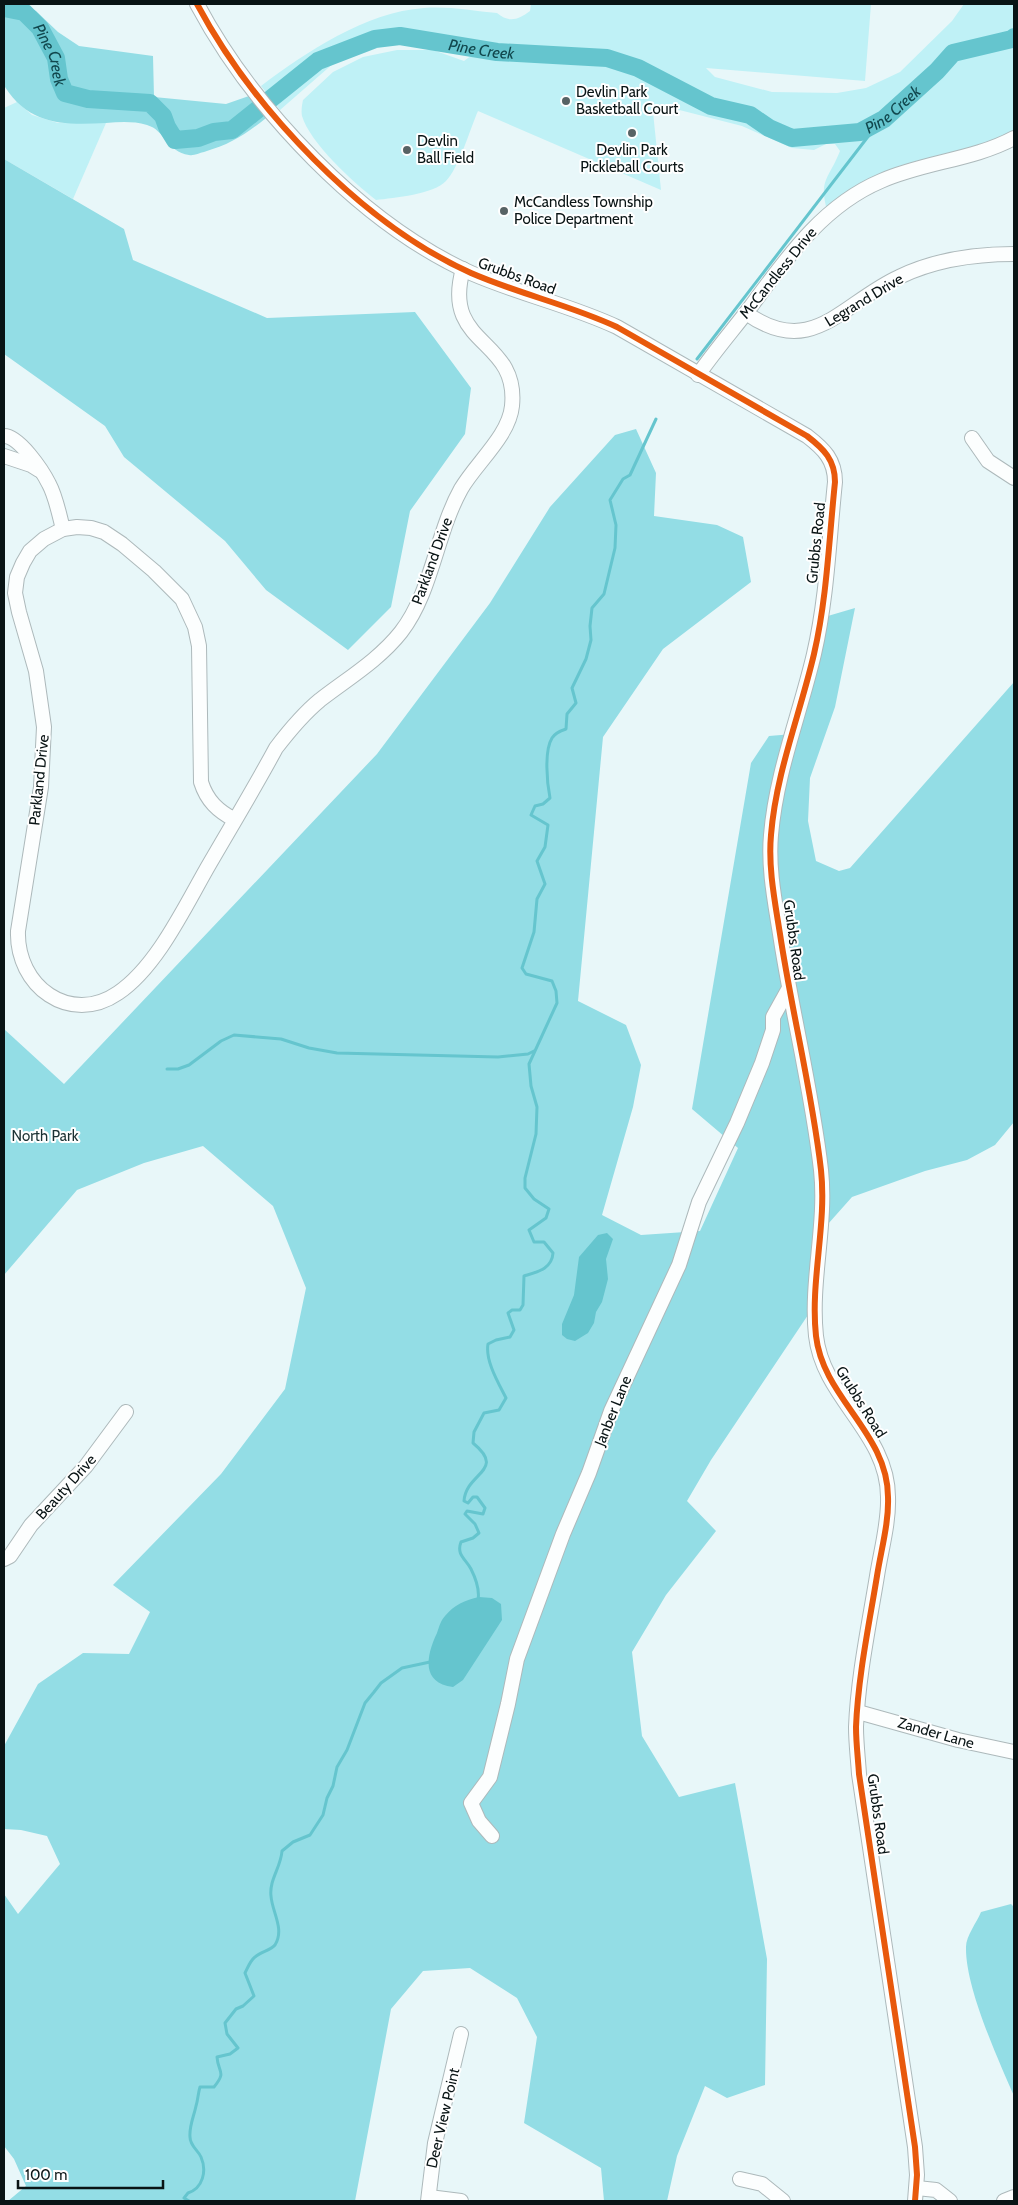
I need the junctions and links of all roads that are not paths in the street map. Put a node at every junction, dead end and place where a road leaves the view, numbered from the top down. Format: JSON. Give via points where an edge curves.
{"nodes":[{"id":1,"x":197,"y":4,"type":"edge"},
{"id":2,"x":1014,"y":138,"type":"edge"},
{"id":3,"x":1014,"y":254,"type":"edge"},
{"id":4,"x":463,"y":269,"type":"junction"},
{"id":5,"x":746,"y":312,"type":"junction"},
{"id":6,"x":698,"y":375,"type":"junction"},
{"id":7,"x":4,"y":436,"type":"edge"},
{"id":8,"x":972,"y":438,"type":"dead end"},
{"id":9,"x":4,"y":456,"type":"edge"},
{"id":10,"x":39,"y":470,"type":"junction"},
{"id":11,"x":1014,"y":478,"type":"edge"},
{"id":12,"x":63,"y":529,"type":"junction"},
{"id":13,"x":235,"y":820,"type":"junction"},
{"id":14,"x":788,"y":990,"type":"junction"},
{"id":15,"x":126,"y":1412,"type":"dead end"},
{"id":16,"x":4,"y":1559,"type":"edge"},
{"id":17,"x":858,"y":1712,"type":"junction"},
{"id":18,"x":1014,"y":1752,"type":"edge"},
{"id":19,"x":492,"y":1836,"type":"dead end"},
{"id":20,"x":461,"y":2034,"type":"dead end"},
{"id":21,"x":740,"y":2179,"type":"dead end"},
{"id":22,"x":1014,"y":2197,"type":"edge"},
{"id":23,"x":916,"y":2198,"type":"edge"},
{"id":24,"x":428,"y":2199,"type":"edge"},
{"id":25,"x":461,"y":2201,"type":"edge"},
{"id":26,"x":783,"y":2201,"type":"edge"},
{"id":27,"x":949,"y":2201,"type":"edge"},
{"id":28,"x":1004,"y":2201,"type":"edge"}],
"edges":[{"from":1,"to":4,"type":"street","name":"Grubbs Road","via":[[236,66],[317,161],[368,208],[416,243]]},
{"from":2,"to":5,"type":"street","name":"McCandless Drive","via":[[985,151],[897,174],[851,196],[804,237]]},
{"from":3,"to":5,"type":"street","name":"Legrand Drive","via":[[962,258],[913,271],[881,286],[827,323],[808,329],[787,331],[773,328]]},
{"from":4,"to":6,"type":"street","name":"Grubbs Road","via":[[607,323]]},
{"from":4,"to":13,"type":"street","name":"Parkland Drive","via":[[458,298],[463,318],[473,333],[499,357],[508,375],[512,408],[506,425],[454,502],[417,604],[404,628],[388,646],[297,722],[276,748]]},
{"from":5,"to":6,"type":"street","name":"McCandless Drive"},
{"from":6,"to":14,"type":"street","name":"Grubbs Road","via":[[807,436],[829,457],[835,473],[818,632],[784,763],[770,838]]},
{"from":7,"to":10,"type":"street","via":[[20,444]]},
{"from":8,"to":11,"type":"street","via":[[988,461]]},
{"from":9,"to":10,"type":"street"},
{"from":10,"to":12,"type":"street","via":[[48,483]]},
{"from":12,"to":13,"type":"street","name":"Parkland Drive","via":[[84,527],[110,536],[164,579],[188,609],[200,646],[200,782],[210,802]]},
{"from":12,"to":13,"type":"street","name":"Parkland Drive","via":[[44,539],[26,556],[17,577],[15,593],[36,671],[44,727],[42,779],[18,931],[20,957],[29,978],[49,995],[76,1004],[96,1002],[118,993],[137,976],[167,937]]},
{"from":14,"to":17,"type":"street","name":"Grubbs Road","via":[[814,1117],[822,1180],[814,1304],[816,1337],[821,1361],[838,1392],[870,1435],[884,1465],[888,1497]]},
{"from":14,"to":19,"type":"street","name":"Janber Lane","via":[[773,1017],[774,1030],[762,1064],[699,1202],[679,1265],[611,1411],[517,1659],[490,1777],[471,1803],[479,1821]]},
{"from":15,"to":16,"type":"street","name":"Beauty Drive","via":[[86,1466],[31,1525],[10,1556]]},
{"from":17,"to":18,"type":"street","name":"Zander Lane"},
{"from":17,"to":23,"type":"street","name":"Grubbs Road","via":[[859,1774],[915,2148]]},
{"from":20,"to":24,"type":"street","name":"Deer View Point","via":[[435,2143]]},
{"from":21,"to":26,"type":"street","via":[[762,2184]]},
{"from":22,"to":28,"type":"street"},
{"from":23,"to":27,"type":"street","via":[[936,2190]]},
{"from":24,"to":25,"type":"street"}]}
